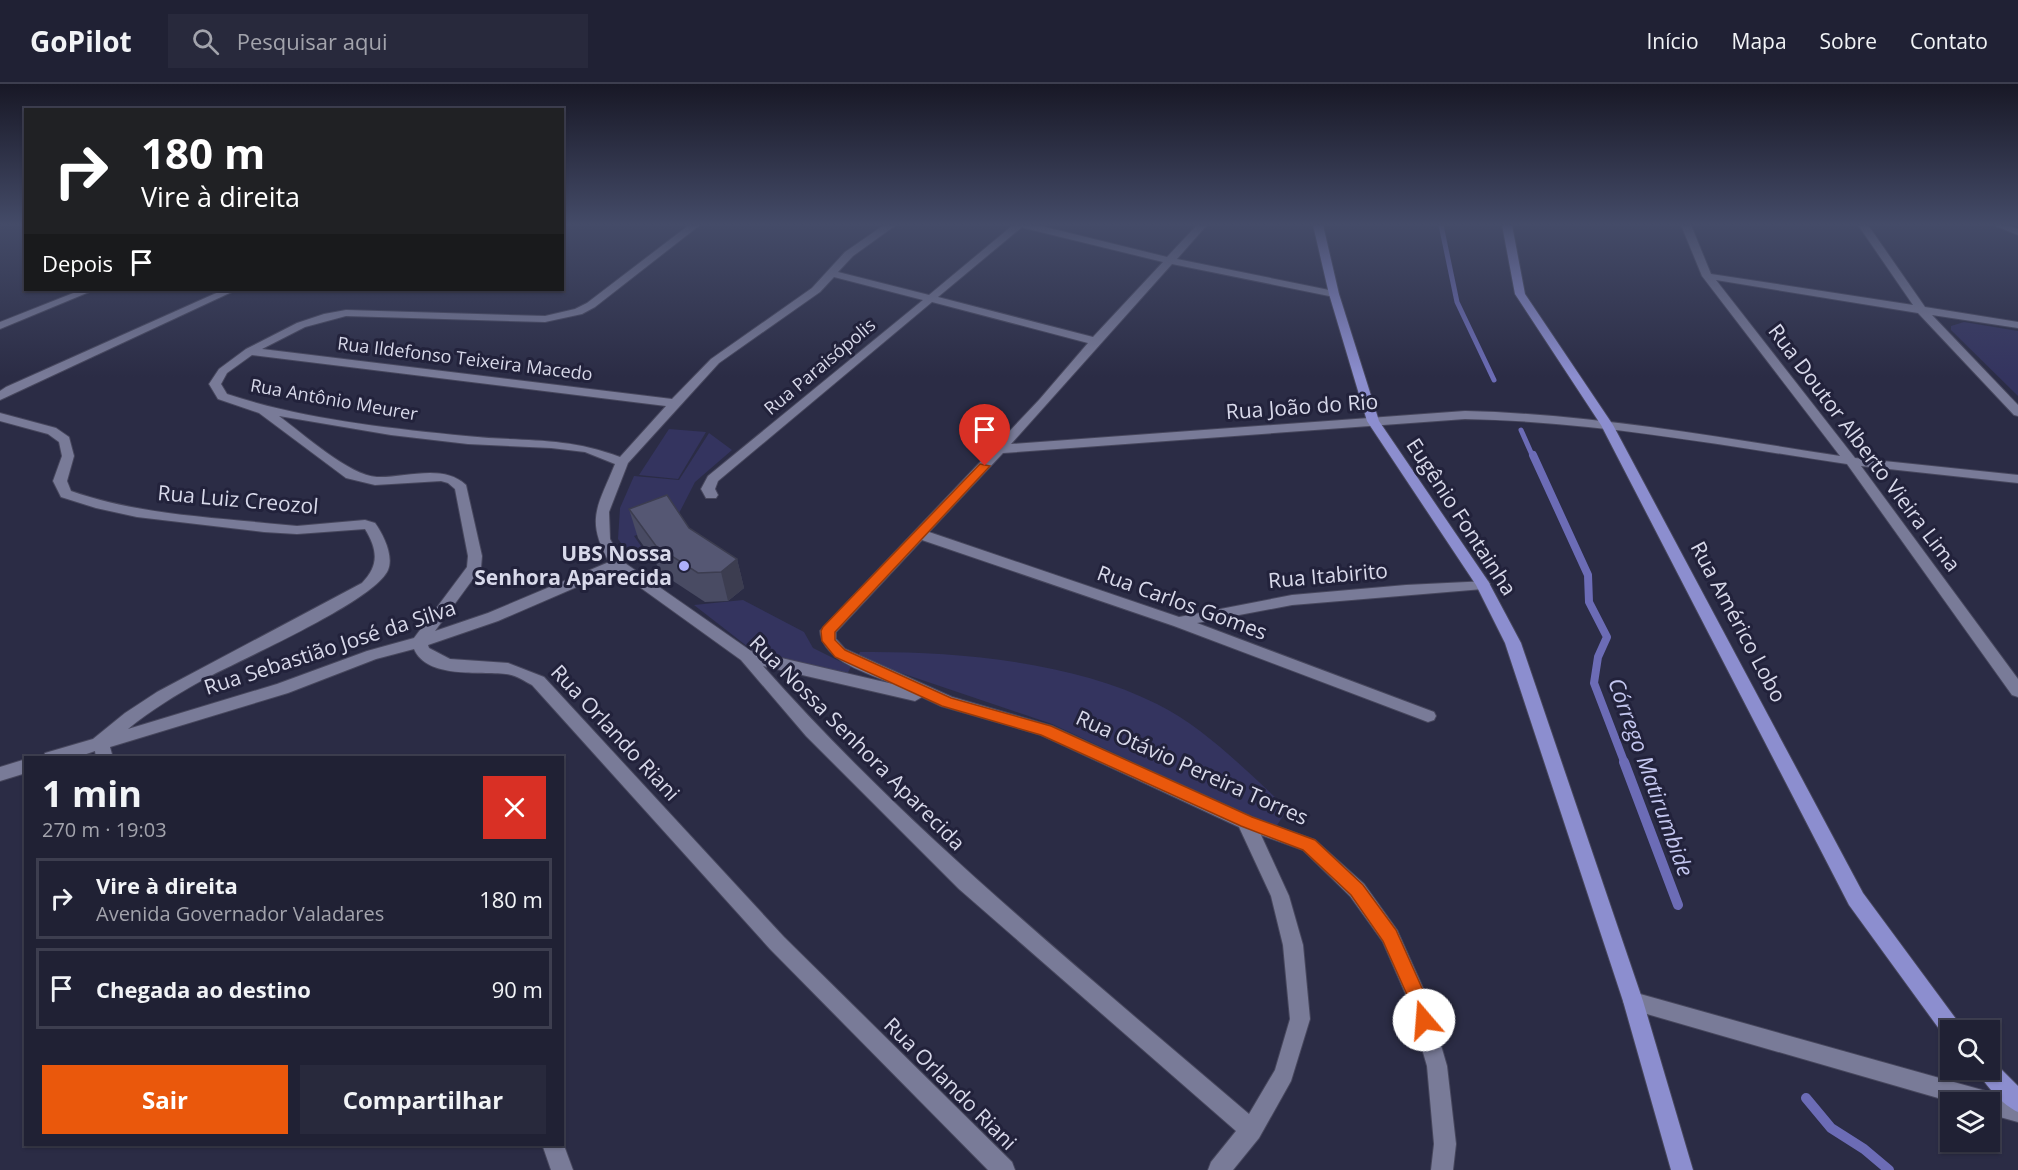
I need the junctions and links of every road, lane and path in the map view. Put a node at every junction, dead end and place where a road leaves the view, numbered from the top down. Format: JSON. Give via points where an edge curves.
{"nodes":[{"id":1,"x":628,"y":276,"type":"edge"},
{"id":2,"x":829,"y":276,"type":"edge"},
{"id":3,"x":843,"y":276,"type":"edge"},
{"id":4,"x":959,"y":276,"type":"edge"},
{"id":5,"x":1155,"y":276,"type":"edge"},
{"id":6,"x":1245,"y":276,"type":"edge"},
{"id":7,"x":1330,"y":276,"type":"edge"},
{"id":8,"x":1517,"y":276,"type":"edge"},
{"id":9,"x":1707,"y":276,"type":"joint"},
{"id":10,"x":1898,"y":276,"type":"edge"},
{"id":11,"x":87,"y":291,"type":"edge"},
{"id":12,"x":229,"y":291,"type":"edge"},
{"id":13,"x":1334,"y":294,"type":"junction"},
{"id":14,"x":932,"y":298,"type":"junction"},
{"id":15,"x":1920,"y":308,"type":"junction"},
{"id":16,"x":2018,"y":325,"type":"edge"},
{"id":17,"x":0,"y":326,"type":"edge"},
{"id":18,"x":1095,"y":341,"type":"junction"},
{"id":19,"x":250,"y":351,"type":"junction"},
{"id":20,"x":0,"y":396,"type":"edge"},
{"id":21,"x":675,"y":403,"type":"junction"},
{"id":22,"x":263,"y":410,"type":"junction"},
{"id":23,"x":2018,"y":412,"type":"edge"},
{"id":24,"x":0,"y":417,"type":"edge"},
{"id":25,"x":1373,"y":421,"type":"junction"},
{"id":26,"x":1607,"y":425,"type":"junction"},
{"id":27,"x":1001,"y":449,"type":"junction"},
{"id":28,"x":1851,"y":461,"type":"junction"},
{"id":29,"x":622,"y":462,"type":"junction"},
{"id":30,"x":2018,"y":478,"type":"edge"},
{"id":31,"x":711,"y":495,"type":"dead end"},
{"id":32,"x":920,"y":534,"type":"junction"},
{"id":33,"x":617,"y":564,"type":"junction"},
{"id":34,"x":1483,"y":584,"type":"junction"},
{"id":35,"x":1179,"y":622,"type":"junction"},
{"id":36,"x":419,"y":642,"type":"junction"},
{"id":37,"x":746,"y":656,"type":"junction"},
{"id":38,"x":2018,"y":691,"type":"edge"},
{"id":39,"x":947,"y":702,"type":"junction"},
{"id":40,"x":1428,"y":716,"type":"dead end"},
{"id":41,"x":103,"y":750,"type":"edge"},
{"id":42,"x":64,"y":756,"type":"edge"},
{"id":43,"x":24,"y":767,"type":"edge"},
{"id":44,"x":0,"y":774,"type":"edge"},
{"id":45,"x":1246,"y":822,"type":"junction"},
{"id":46,"x":1633,"y":1001,"type":"junction"},
{"id":47,"x":1943,"y":1020,"type":"edge"},
{"id":48,"x":1998,"y":1080,"type":"edge"},
{"id":49,"x":1950,"y":1092,"type":"edge"},
{"id":50,"x":2018,"y":1101,"type":"edge"},
{"id":51,"x":2000,"y":1106,"type":"edge"},
{"id":52,"x":2018,"y":1111,"type":"edge"},
{"id":53,"x":1251,"y":1130,"type":"junction"},
{"id":54,"x":554,"y":1146,"type":"edge"},
{"id":55,"x":562,"y":1170,"type":"edge"},
{"id":56,"x":1004,"y":1170,"type":"edge"},
{"id":57,"x":1219,"y":1170,"type":"edge"},
{"id":58,"x":1442,"y":1170,"type":"edge"},
{"id":59,"x":1682,"y":1170,"type":"edge"}],
"edges":[{"from":1,"to":19,"type":"street","name":"Rua Antônio Meurer","via":[[591,304],[563,316],[545,319],[346,313],[301,325]]},
{"from":2,"to":21,"type":"street","name":"Rua Nossa Senhora Aparecida","via":[[816,290],[715,361]]},
{"from":3,"to":14,"type":"street"},
{"from":4,"to":14,"type":"street","name":"Rua Paraisópolis"},
{"from":5,"to":18,"type":"street"},
{"from":6,"to":13,"type":"street"},
{"from":7,"to":13,"type":"main road","name":"Eugênio Fontainha"},
{"from":8,"to":26,"type":"main road","name":"Rua Américo Lobo","via":[[1520,294]]},
{"from":9,"to":15,"type":"street"},
{"from":9,"to":28,"type":"street","name":"Rua Doutor Alberto Vieira Lima"},
{"from":10,"to":15,"type":"street"},
{"from":11,"to":17,"type":"street"},
{"from":12,"to":20,"type":"street"},
{"from":13,"to":25,"type":"main road","name":"Eugênio Fontainha"},
{"from":14,"to":18,"type":"street"},
{"from":14,"to":31,"type":"street","name":"Rua Paraisópolis","via":[[713,479],[708,489]]},
{"from":15,"to":16,"type":"street"},
{"from":15,"to":23,"type":"street"},
{"from":18,"to":27,"type":"street"},
{"from":19,"to":21,"type":"street","name":"Rua Ildefonso Teixeira Macedo"},
{"from":19,"to":22,"type":"street","name":"Rua Antônio Meurer","via":[[224,371],[215,384],[222,396]]},
{"from":21,"to":29,"type":"street","name":"Rua Nossa Senhora Aparecida"},
{"from":22,"to":29,"type":"street","name":"Rua Antônio Meurer","via":[[391,431],[587,449]]},
{"from":22,"to":36,"type":"street","via":[[363,480],[441,477],[453,480],[461,488],[476,556],[474,568]]},
{"from":24,"to":41,"type":"street","name":"Rua Luiz Creozol","via":[[52,431],[65,440],[68,456],[60,481],[66,494],[85,502],[285,530],[363,524],[371,527],[378,544],[384,564],[380,575],[367,586],[158,698],[125,720]]},
{"from":25,"to":26,"type":"street","name":"Rua João do Rio","via":[[1466,415]]},
{"from":25,"to":27,"type":"street","name":"Rua João do Rio"},
{"from":25,"to":34,"type":"main road","name":"Eugênio Fontainha"},
{"from":26,"to":28,"type":"street","name":"Rua João do Rio"},
{"from":26,"to":47,"type":"main road","name":"Rua Américo Lobo","via":[[1856,899]]},
{"from":27,"to":32,"type":"street"},
{"from":28,"to":30,"type":"street","name":"Rua João do Rio"},
{"from":28,"to":38,"type":"street","name":"Rua Doutor Alberto Vieira Lima"},
{"from":29,"to":33,"type":"street","name":"Rua Nossa Senhora Aparecida","via":[[602,512],[603,539]]},
{"from":32,"to":35,"type":"street","name":"Rua Carlos Gomes"},
{"from":32,"to":39,"type":"street","name":"Rua Otávio Pereira Torres","via":[[828,631],[829,641],[840,653]]},
{"from":33,"to":36,"type":"street","name":"Rua Sebastião José da Silva","via":[[525,605]]},
{"from":33,"to":37,"type":"street","name":"Rua Nossa Senhora Aparecida"},
{"from":34,"to":35,"type":"street","name":"Rua Itabirito","via":[[1281,601]]},
{"from":34,"to":46,"type":"main road","name":"Eugênio Fontainha","via":[[1513,643]]},
{"from":35,"to":40,"type":"street","name":"Rua Carlos Gomes"},
{"from":36,"to":41,"type":"street","name":"Rua Sebastião José da Silva","via":[[361,658]]},
{"from":36,"to":56,"type":"street","name":"Rua Orlando Riani","via":[[422,651],[444,664],[522,672],[538,681],[777,943]]},
{"from":37,"to":39,"type":"street"},
{"from":37,"to":53,"type":"street","name":"Rua Nossa Senhora Aparecida","via":[[812,732],[966,883]]},
{"from":39,"to":45,"type":"street","name":"Rua Otávio Pereira Torres","via":[[1046,730]]},
{"from":41,"to":42,"type":"street","name":"Rua Sebastião José da Silva"},
{"from":43,"to":44,"type":"street"},
{"from":45,"to":53,"type":"street","via":[[1280,896],[1293,945],[1300,1019],[1284,1074]]},
{"from":45,"to":58,"type":"street","name":"Rua Otávio Pereira Torres","via":[[1309,845],[1357,890],[1390,936],[1417,997],[1437,1066],[1444,1144]]},
{"from":46,"to":49,"type":"street"},
{"from":46,"to":59,"type":"main road","name":"Eugênio Fontainha"},
{"from":48,"to":50,"type":"main road"},
{"from":51,"to":52,"type":"street"},
{"from":53,"to":57,"type":"street"},
{"from":54,"to":55,"type":"street"}]}
